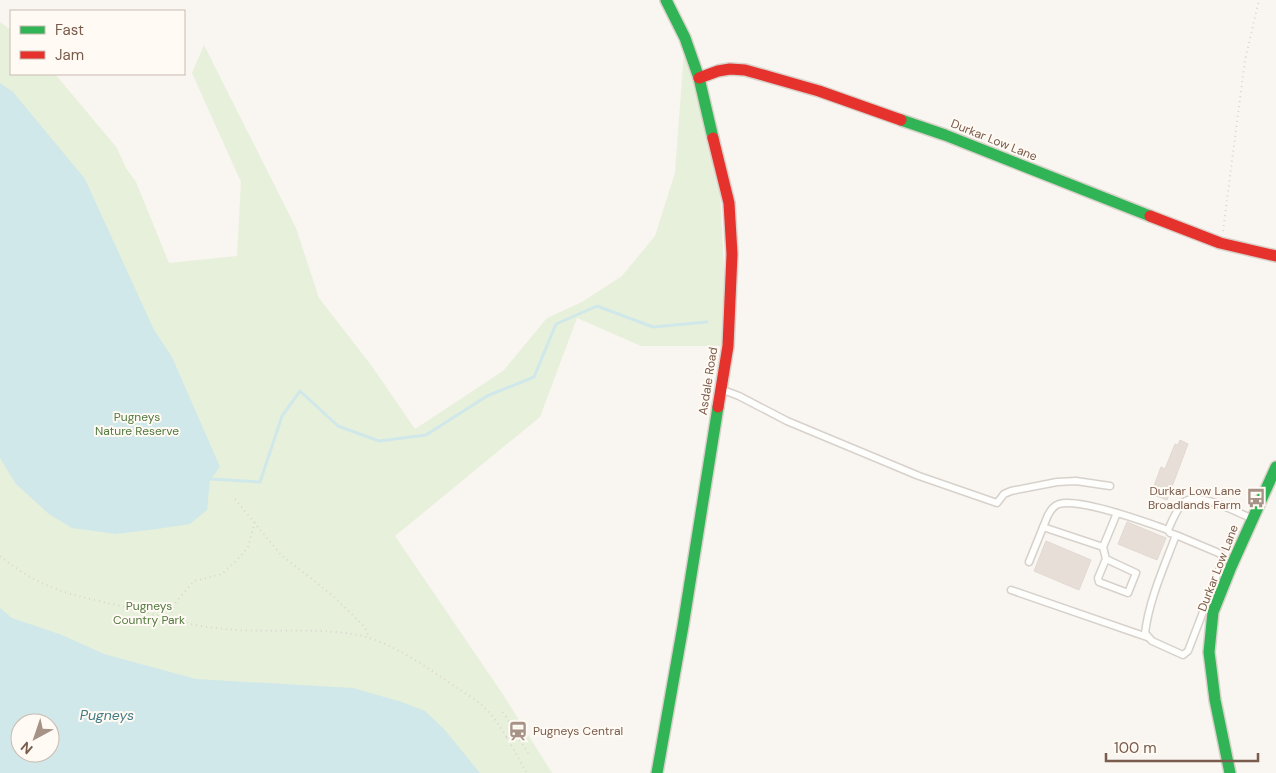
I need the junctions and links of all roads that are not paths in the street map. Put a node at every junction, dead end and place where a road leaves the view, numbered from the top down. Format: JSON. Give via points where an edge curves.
{"nodes":[{"id":1,"x":666,"y":0,"type":"edge"},
{"id":2,"x":699,"y":78,"type":"junction"},
{"id":3,"x":1276,"y":256,"type":"edge"},
{"id":4,"x":720,"y":389,"type":"junction"},
{"id":5,"x":1276,"y":467,"type":"edge"},
{"id":6,"x":1110,"y":486,"type":"dead end"},
{"id":7,"x":1117,"y":513,"type":"junction"},
{"id":8,"x":1252,"y":518,"type":"junction"},
{"id":9,"x":1043,"y":527,"type":"junction"},
{"id":10,"x":1168,"y":530,"type":"junction"},
{"id":11,"x":1176,"y":535,"type":"junction"},
{"id":12,"x":1103,"y":547,"type":"junction"},
{"id":13,"x":1106,"y":559,"type":"junction"},
{"id":14,"x":1029,"y":562,"type":"dead end"},
{"id":15,"x":1011,"y":590,"type":"dead end"},
{"id":16,"x":1148,"y":638,"type":"junction"},
{"id":17,"x":657,"y":773,"type":"edge"},
{"id":18,"x":1230,"y":773,"type":"edge"}],
"edges":[{"from":1,"to":2,"type":"street","name":"Asdale Road","via":[[686,38]]},
{"from":2,"to":3,"type":"street","name":"Durkar Low Lane","via":[[730,69],[819,91],[945,135],[1220,243]]},
{"from":2,"to":4,"type":"street","name":"Asdale Road","via":[[728,203],[732,254],[728,346]]},
{"from":4,"to":6,"type":"lane","via":[[787,421],[997,503],[1011,490],[1057,482]]},
{"from":4,"to":17,"type":"street","name":"Asdale Road"},
{"from":5,"to":8,"type":"street","name":"Durkar Low Lane"},
{"from":7,"to":9,"type":"lane","via":[[1068,503],[1051,509]]},
{"from":7,"to":10,"type":"lane"},
{"from":7,"to":12,"type":"lane"},
{"from":8,"to":10,"type":"lane","via":[[1205,500],[1188,500],[1182,504]]},
{"from":8,"to":18,"type":"street","name":"Durkar Low Lane","via":[[1213,612],[1209,652]]},
{"from":9,"to":12,"type":"lane"},
{"from":9,"to":14,"type":"lane"},
{"from":10,"to":11,"type":"lane"},
{"from":11,"to":16,"type":"lane","via":[[1146,622]]},
{"from":11,"to":16,"type":"lane","via":[[1221,554],[1223,560],[1188,651],[1183,655]]},
{"from":12,"to":13,"type":"lane"},
{"from":13,"to":13,"type":"lane","via":[[1099,582],[1128,593],[1136,573]]},
{"from":15,"to":16,"type":"lane"}]}
